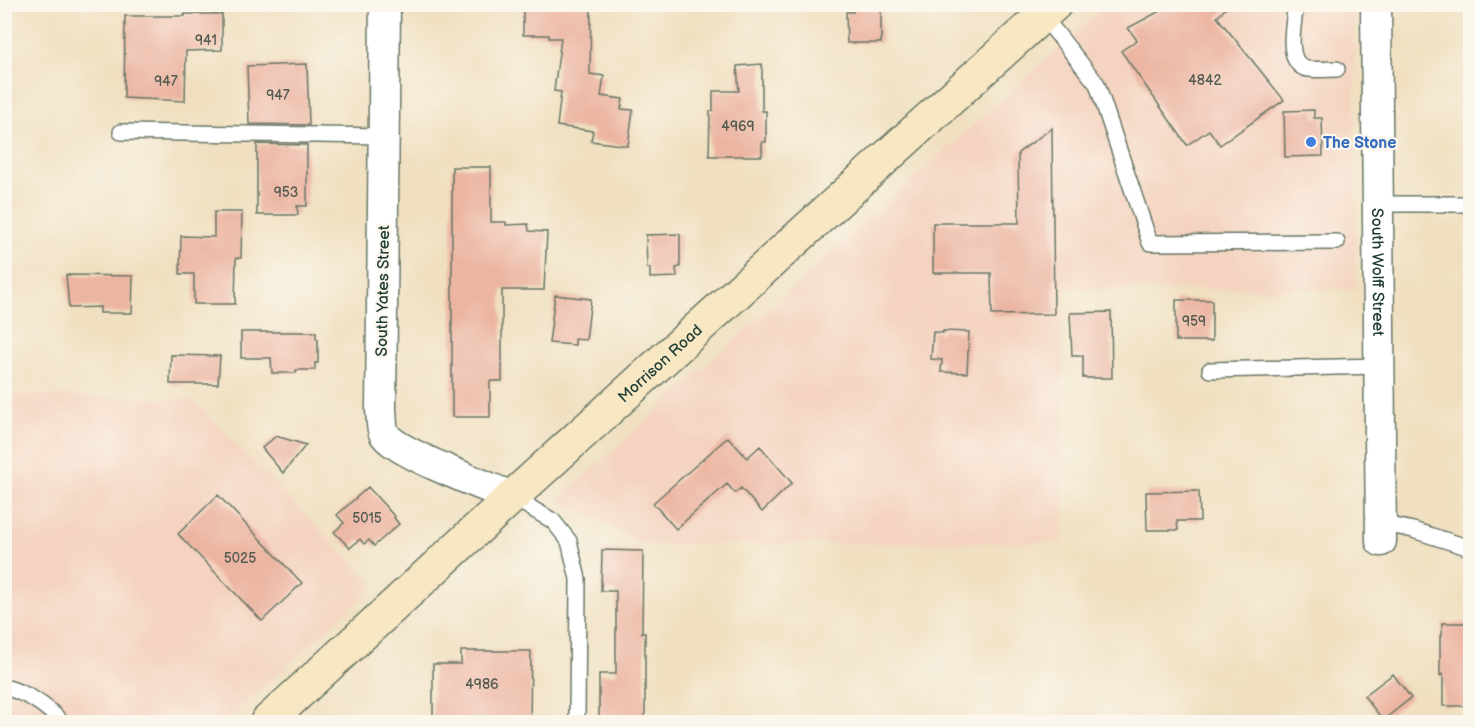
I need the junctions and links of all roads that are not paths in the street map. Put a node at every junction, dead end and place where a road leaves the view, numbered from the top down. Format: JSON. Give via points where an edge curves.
{"nodes":[{"id":1,"x":385,"y":4,"type":"edge"},
{"id":2,"x":1296,"y":4,"type":"edge"},
{"id":3,"x":1376,"y":4,"type":"edge"},
{"id":4,"x":1049,"y":10,"type":"edge"},
{"id":5,"x":1337,"y":69,"type":"dead end"},
{"id":6,"x":121,"y":132,"type":"dead end"},
{"id":7,"x":384,"y":136,"type":"junction"},
{"id":8,"x":1378,"y":204,"type":"junction"},
{"id":9,"x":1470,"y":204,"type":"edge"},
{"id":10,"x":1336,"y":242,"type":"dead end"},
{"id":11,"x":1380,"y":366,"type":"junction"},
{"id":12,"x":1210,"y":370,"type":"dead end"},
{"id":13,"x":512,"y":497,"type":"junction"},
{"id":14,"x":1381,"y":532,"type":"joint"},
{"id":15,"x":1470,"y":548,"type":"edge"},
{"id":16,"x":4,"y":687,"type":"edge"},
{"id":17,"x":61,"y":723,"type":"edge"},
{"id":18,"x":267,"y":723,"type":"edge"},
{"id":19,"x":577,"y":723,"type":"edge"}],
"edges":[{"from":1,"to":7,"type":"street","name":"South Yates Street"},
{"from":2,"to":5,"type":"lane","via":[[1292,54],[1297,63],[1305,68]]},
{"from":3,"to":8,"type":"street","name":"South Wolff Street"},
{"from":4,"to":10,"type":"lane","via":[[1097,84],[1150,243]]},
{"from":4,"to":13,"type":"main road","name":"Morrison Road"},
{"from":6,"to":7,"type":"lane"},
{"from":7,"to":13,"type":"street","name":"South Yates Street","via":[[384,434],[418,457]]},
{"from":8,"to":9,"type":"lane"},
{"from":8,"to":11,"type":"street","name":"South Wolff Street"},
{"from":11,"to":12,"type":"lane"},
{"from":11,"to":14,"type":"street","name":"South Wolff Street"},
{"from":13,"to":18,"type":"main road","name":"Morrison Road"},
{"from":13,"to":19,"type":"lane","via":[[553,521],[569,541],[578,579]]},
{"from":14,"to":15,"type":"lane","via":[[1413,530]]},
{"from":16,"to":17,"type":"lane","via":[[20,691],[49,709]]}]}
